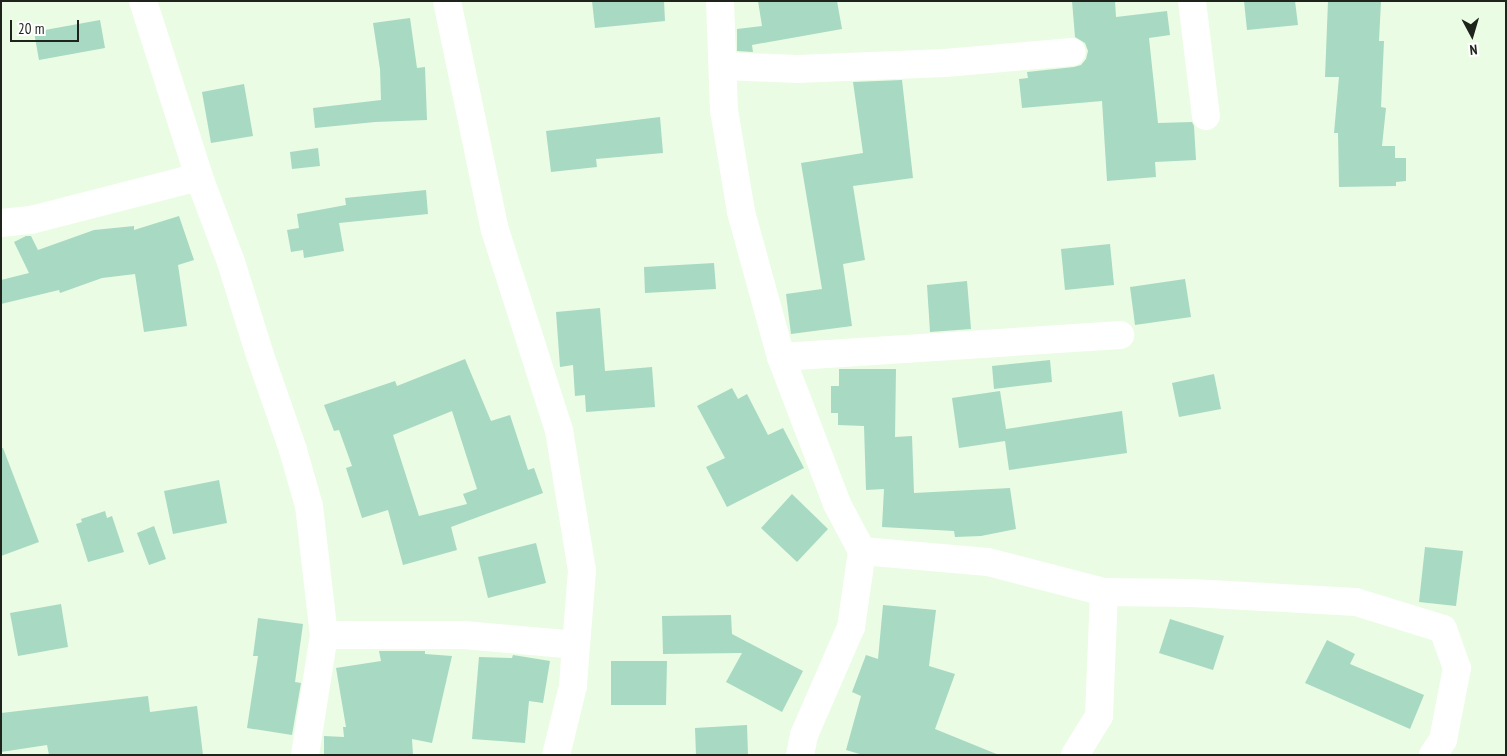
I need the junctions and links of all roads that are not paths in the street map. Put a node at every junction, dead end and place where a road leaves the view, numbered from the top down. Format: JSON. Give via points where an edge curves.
{"nodes":[{"id":1,"x":143,"y":1,"type":"edge"},
{"id":2,"x":448,"y":1,"type":"edge"},
{"id":3,"x":720,"y":1,"type":"edge"},
{"id":4,"x":1192,"y":1,"type":"edge"},
{"id":5,"x":1072,"y":52,"type":"dead end"},
{"id":6,"x":724,"y":66,"type":"junction"},
{"id":7,"x":1206,"y":116,"type":"dead end"},
{"id":8,"x":199,"y":177,"type":"junction"},
{"id":9,"x":1,"y":224,"type":"edge"},
{"id":10,"x":1120,"y":335,"type":"dead end"},
{"id":11,"x":781,"y":357,"type":"junction"},
{"id":12,"x":862,"y":551,"type":"junction"},
{"id":13,"x":1104,"y":592,"type":"junction"},
{"id":14,"x":324,"y":635,"type":"junction"},
{"id":15,"x":576,"y":645,"type":"junction"},
{"id":16,"x":305,"y":755,"type":"edge"},
{"id":17,"x":556,"y":755,"type":"edge"},
{"id":18,"x":800,"y":755,"type":"edge"},
{"id":19,"x":1076,"y":755,"type":"edge"},
{"id":20,"x":1433,"y":755,"type":"edge"}],
"edges":[{"from":1,"to":8,"type":"street"},
{"from":2,"to":15,"type":"street","via":[[495,230],[559,430],[582,571]]},
{"from":3,"to":6,"type":"street"},
{"from":4,"to":7,"type":"street"},
{"from":5,"to":6,"type":"street","via":[[946,63],[806,69]]},
{"from":6,"to":11,"type":"street","via":[[724,110],[741,212]]},
{"from":8,"to":9,"type":"street","via":[[31,220]]},
{"from":8,"to":14,"type":"street","via":[[231,262],[309,506]]},
{"from":10,"to":11,"type":"street"},
{"from":11,"to":12,"type":"street","via":[[837,504]]},
{"from":12,"to":13,"type":"street","via":[[988,562]]},
{"from":12,"to":18,"type":"street","via":[[851,627],[804,735]]},
{"from":13,"to":19,"type":"street","via":[[1099,716]]},
{"from":13,"to":20,"type":"street","via":[[1191,592],[1356,602],[1443,629],[1457,668],[1443,740]]},
{"from":14,"to":15,"type":"street","via":[[464,635]]},
{"from":14,"to":16,"type":"street"},
{"from":15,"to":17,"type":"street","via":[[573,686]]}]}
